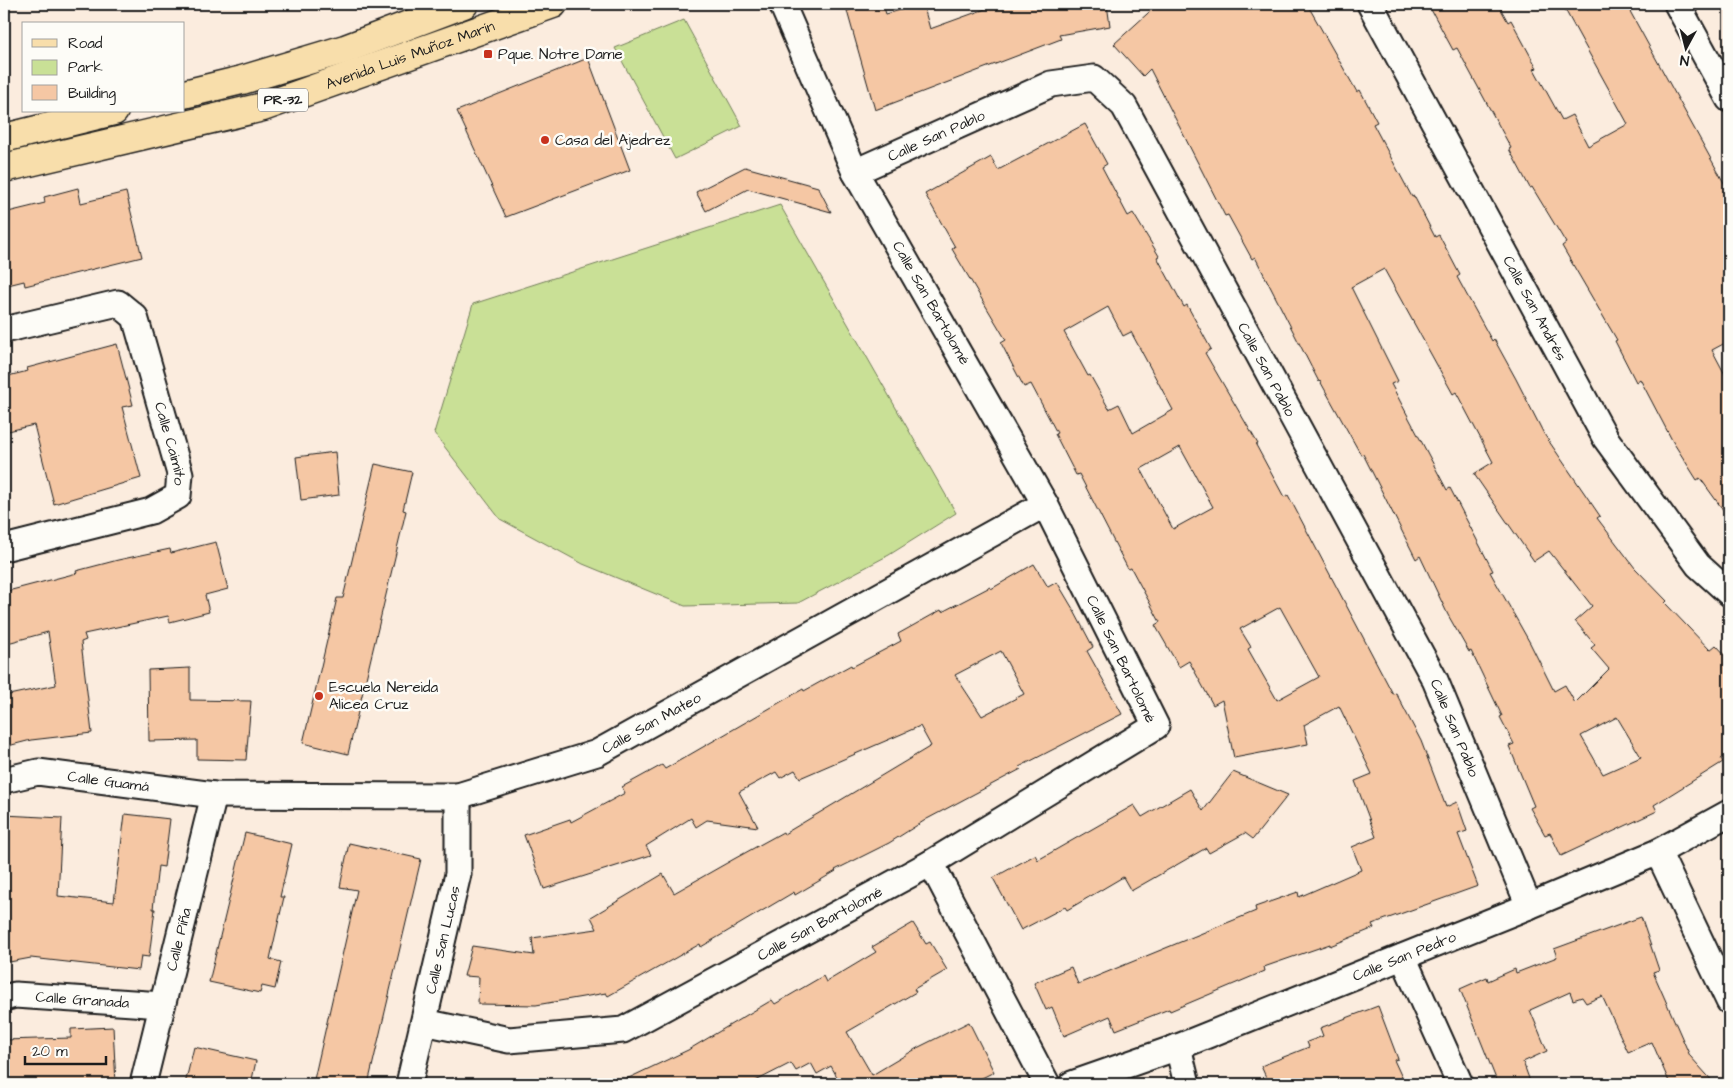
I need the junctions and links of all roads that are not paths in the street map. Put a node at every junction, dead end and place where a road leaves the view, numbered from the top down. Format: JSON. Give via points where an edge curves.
{"nodes":[{"id":1,"x":464,"y":4,"type":"edge"},
{"id":2,"x":553,"y":4,"type":"edge"},
{"id":3,"x":782,"y":4,"type":"edge"},
{"id":4,"x":1370,"y":4,"type":"edge"},
{"id":5,"x":1677,"y":4,"type":"edge"},
{"id":6,"x":185,"y":94,"type":"edge"},
{"id":7,"x":1729,"y":99,"type":"edge"},
{"id":8,"x":188,"y":111,"type":"edge"},
{"id":9,"x":110,"y":112,"type":"edge"},
{"id":10,"x":185,"y":112,"type":"edge"},
{"id":11,"x":4,"y":138,"type":"edge"},
{"id":12,"x":4,"y":168,"type":"edge"},
{"id":13,"x":855,"y":172,"type":"junction"},
{"id":14,"x":4,"y":330,"type":"edge"},
{"id":15,"x":1045,"y":504,"type":"junction"},
{"id":16,"x":4,"y":548,"type":"edge"},
{"id":17,"x":1729,"y":594,"type":"edge"},
{"id":18,"x":4,"y":780,"type":"edge"},
{"id":19,"x":214,"y":795,"type":"junction"},
{"id":20,"x":458,"y":796,"type":"junction"},
{"id":21,"x":1729,"y":813,"type":"edge"},
{"id":22,"x":1658,"y":852,"type":"junction"},
{"id":23,"x":930,"y":863,"type":"junction"},
{"id":24,"x":1529,"y":906,"type":"junction"},
{"id":25,"x":1403,"y":957,"type":"junction"},
{"id":26,"x":4,"y":998,"type":"edge"},
{"id":27,"x":1729,"y":1001,"type":"edge"},
{"id":28,"x":162,"y":1005,"type":"junction"},
{"id":29,"x":424,"y":1022,"type":"junction"},
{"id":30,"x":1178,"y":1047,"type":"junction"},
{"id":31,"x":143,"y":1084,"type":"edge"},
{"id":32,"x":409,"y":1084,"type":"edge"},
{"id":33,"x":1047,"y":1084,"type":"edge"},
{"id":34,"x":1072,"y":1084,"type":"edge"},
{"id":35,"x":1188,"y":1084,"type":"edge"},
{"id":36,"x":1460,"y":1084,"type":"edge"}],
"edges":[{"from":1,"to":6,"type":"main road","name":"Avenida Luis Muñoz Marín","number":"PR-32","via":[[345,49]]},
{"from":2,"to":8,"type":"main road","name":"Avenida Luis Muñoz Marín","number":"PR-32","via":[[263,107]]},
{"from":3,"to":13,"type":"street","name":"Calle San Bartolomé"},
{"from":4,"to":17,"type":"street","name":"Calle San Andrés","via":[[1606,439],[1698,565]]},
{"from":5,"to":7,"type":"street"},
{"from":9,"to":11,"type":"main road"},
{"from":10,"to":12,"type":"main road","name":"Avenida Luis Muñoz Marín","number":"PR-32"},
{"from":13,"to":15,"type":"street","name":"Calle San Bartolomé"},
{"from":13,"to":24,"type":"street","name":"Calle San Pablo","via":[[1051,84],[1094,78],[1124,106],[1435,680]]},
{"from":14,"to":16,"type":"street","name":"Calle Caimito","via":[[118,303],[135,317],[180,474],[178,496],[151,510]]},
{"from":15,"to":20,"type":"street","name":"Calle San Mateo","via":[[597,753]]},
{"from":15,"to":23,"type":"street","name":"Calle San Bartolomé","via":[[1156,726]]},
{"from":18,"to":19,"type":"street","name":"Calle Guamá","via":[[38,772]]},
{"from":19,"to":20,"type":"street","name":"Calle San Mateo"},
{"from":19,"to":28,"type":"street","name":"Calle Piña"},
{"from":20,"to":29,"type":"street","name":"Calle San Lucas","via":[[458,874]]},
{"from":21,"to":22,"type":"street","name":"Calle San Pedro"},
{"from":22,"to":24,"type":"street","name":"Calle San Pedro"},
{"from":22,"to":27,"type":"street"},
{"from":23,"to":29,"type":"street","name":"Calle San Bartolomé","via":[[623,1030],[509,1040]]},
{"from":23,"to":33,"type":"street"},
{"from":24,"to":25,"type":"street","name":"Calle San Pedro"},
{"from":25,"to":30,"type":"street","name":"Calle San Pedro"},
{"from":25,"to":36,"type":"street"},
{"from":26,"to":28,"type":"street","name":"Calle Granada","via":[[15,995]]},
{"from":28,"to":31,"type":"street","name":"Calle Piña"},
{"from":29,"to":32,"type":"street","name":"Calle San Lucas"},
{"from":30,"to":34,"type":"street","name":"Calle San Pedro"},
{"from":30,"to":35,"type":"street"}]}
